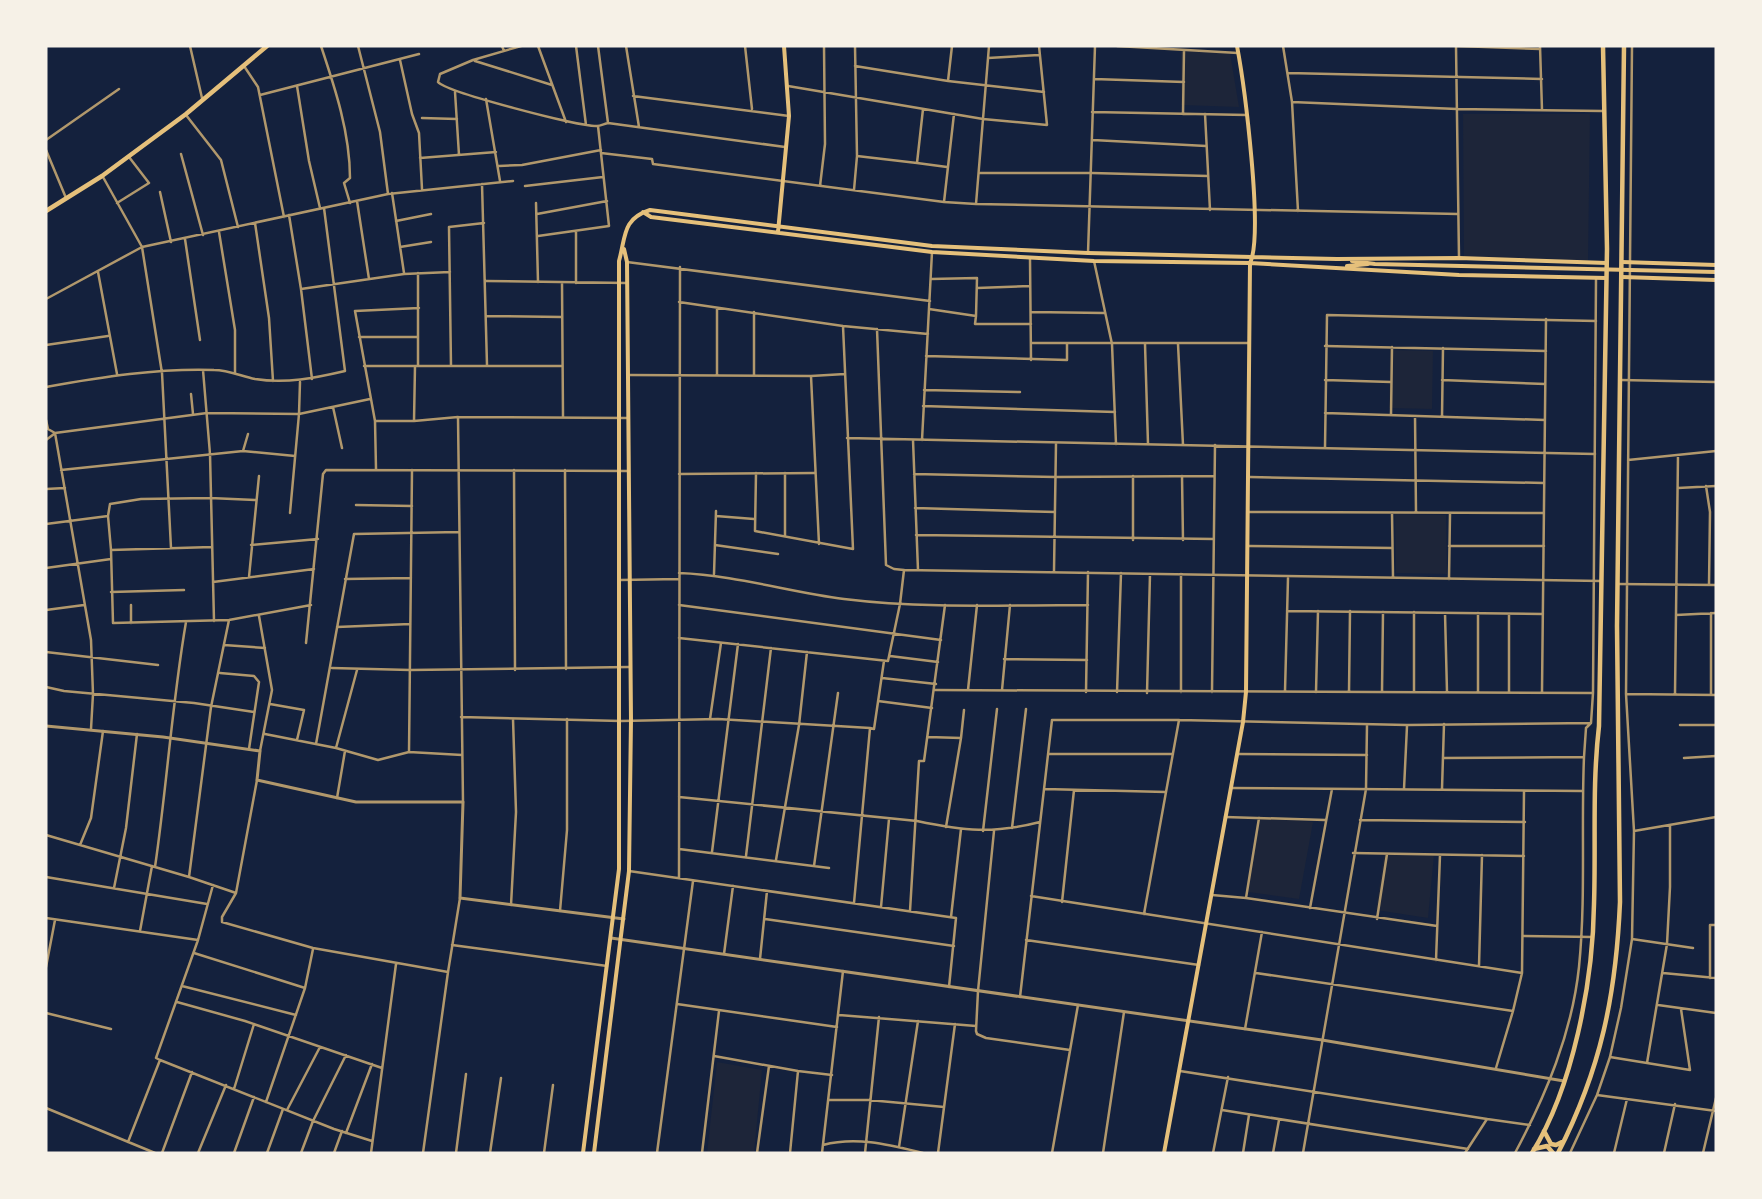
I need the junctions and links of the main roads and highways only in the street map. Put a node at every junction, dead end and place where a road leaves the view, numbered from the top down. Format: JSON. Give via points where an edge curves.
{"nodes":[{"id":1,"x":267,"y":46,"type":"edge"},
{"id":2,"x":784,"y":46,"type":"edge"},
{"id":3,"x":1237,"y":46,"type":"edge"},
{"id":4,"x":1603,"y":46,"type":"edge"},
{"id":5,"x":1624,"y":46,"type":"edge"},
{"id":6,"x":261,"y":48,"type":"edge"},
{"id":7,"x":46,"y":211,"type":"edge"},
{"id":8,"x":643,"y":212,"type":"junction"},
{"id":9,"x":779,"y":225,"type":"junction"},
{"id":10,"x":778,"y":232,"type":"junction"},
{"id":11,"x":623,"y":247,"type":"junction"},
{"id":12,"x":1254,"y":256,"type":"junction"},
{"id":13,"x":1337,"y":259,"type":"junction"},
{"id":14,"x":1622,"y":262,"type":"junction"},
{"id":15,"x":1250,"y":263,"type":"junction"},
{"id":16,"x":1607,"y":263,"type":"junction"},
{"id":17,"x":1375,"y":264,"type":"junction"},
{"id":18,"x":1716,"y":265,"type":"edge"},
{"id":19,"x":1335,"y":268,"type":"junction"},
{"id":20,"x":1716,"y":272,"type":"edge"},
{"id":21,"x":1622,"y":277,"type":"junction"},
{"id":22,"x":1606,"y":278,"type":"junction"},
{"id":23,"x":1716,"y":280,"type":"edge"},
{"id":24,"x":1544,"y":1131,"type":"junction"},
{"id":25,"x":1563,"y":1142,"type":"junction"},
{"id":26,"x":1533,"y":1151,"type":"edge"},
{"id":27,"x":583,"y":1153,"type":"edge"},
{"id":28,"x":594,"y":1153,"type":"edge"},
{"id":29,"x":1164,"y":1153,"type":"edge"},
{"id":30,"x":1553,"y":1153,"type":"edge"},
{"id":31,"x":1558,"y":1153,"type":"edge"}],
"edges":[{"from":1,"to":6,"type":"main road"},
{"from":2,"to":9,"type":"main road","via":[[789,116]]},
{"from":3,"to":12,"type":"main road","via":[[1247,115]]},
{"from":4,"to":16,"type":"main road"},
{"from":5,"to":14,"type":"main road"},
{"from":6,"to":7,"type":"main road","via":[[186,114],[102,176]]},
{"from":8,"to":9,"type":"main road","via":[[650,210]]},
{"from":8,"to":10,"type":"main road","via":[[651,217]]},
{"from":8,"to":11,"type":"main road","via":[[628,224]]},
{"from":9,"to":10,"type":"main road"},
{"from":9,"to":12,"type":"main road","via":[[932,246]]},
{"from":10,"to":15,"type":"main road","via":[[932,252],[1030,259]]},
{"from":11,"to":27,"type":"main road","via":[[619,261],[619,869]]},
{"from":11,"to":28,"type":"main road","via":[[628,283],[630,871]]},
{"from":12,"to":13,"type":"main road"},
{"from":12,"to":15,"type":"main road"},
{"from":13,"to":16,"type":"main road","via":[[1459,258]]},
{"from":13,"to":17,"type":"main road"},
{"from":14,"to":18,"type":"main road"},
{"from":14,"to":21,"type":"main road"},
{"from":15,"to":19,"type":"main road"},
{"from":15,"to":29,"type":"main road","via":[[1246,692]]},
{"from":16,"to":22,"type":"main road"},
{"from":17,"to":19,"type":"main road"},
{"from":17,"to":20,"type":"main road"},
{"from":19,"to":22,"type":"main road"},
{"from":21,"to":23,"type":"main road"},
{"from":21,"to":25,"type":"main road","via":[[1618,947],[1604,1038],[1590,1082]]},
{"from":22,"to":24,"type":"main road","via":[[1599,726],[1593,782],[1595,890],[1592,937],[1587,991],[1564,1081]]},
{"from":24,"to":25,"type":"main road","via":[[1551,1144]]},
{"from":24,"to":26,"type":"main road"},
{"from":25,"to":31,"type":"main road"},
{"from":26,"to":30,"type":"main road","via":[[1547,1146]]}]}
